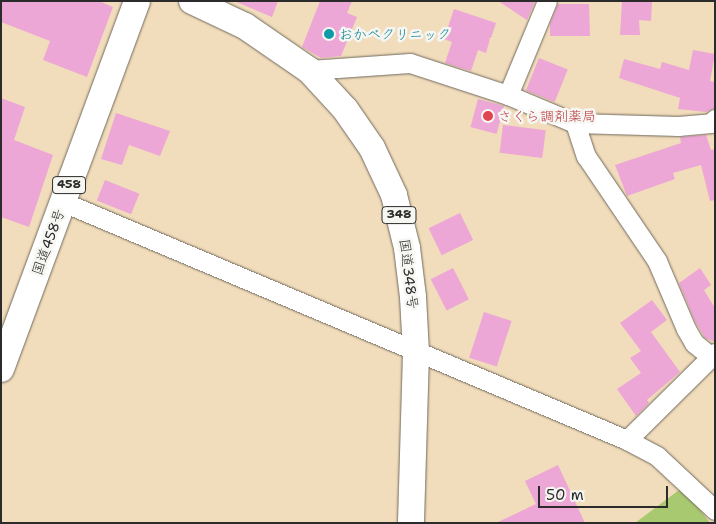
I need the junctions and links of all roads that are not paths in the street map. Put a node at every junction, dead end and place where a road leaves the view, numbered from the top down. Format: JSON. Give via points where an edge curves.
{"nodes":[{"id":1,"x":137,"y":1,"type":"edge"},
{"id":2,"x":192,"y":1,"type":"edge"},
{"id":3,"x":547,"y":1,"type":"edge"},
{"id":4,"x":309,"y":70,"type":"junction"},
{"id":5,"x":508,"y":95,"type":"junction"},
{"id":6,"x":715,"y":119,"type":"edge"},
{"id":7,"x":575,"y":123,"type":"junction"},
{"id":8,"x":63,"y":202,"type":"junction"},
{"id":9,"x":416,"y":353,"type":"junction"},
{"id":10,"x":712,"y":355,"type":"edge"},
{"id":11,"x":1,"y":369,"type":"edge"},
{"id":12,"x":627,"y":440,"type":"junction"},
{"id":13,"x":715,"y":510,"type":"edge"},
{"id":14,"x":411,"y":523,"type":"edge"}],
"edges":[{"from":1,"to":8,"type":"highway","name":"国道458号","number":"458"},
{"from":2,"to":4,"type":"highway","name":"国道348号","number":"348","via":[[245,26]]},
{"from":3,"to":5,"type":"lane"},
{"from":4,"to":5,"type":"lane","via":[[410,63]]},
{"from":4,"to":9,"type":"highway","name":"国道348号","number":"348","via":[[345,109],[372,148],[394,195],[407,248]]},
{"from":5,"to":7,"type":"lane"},
{"from":6,"to":7,"type":"lane","via":[[711,123],[678,126]]},
{"from":7,"to":10,"type":"lane","via":[[586,156],[657,261],[694,344]]},
{"from":8,"to":9,"type":"lane"},
{"from":8,"to":11,"type":"highway","name":"国道458号","number":"458"},
{"from":9,"to":12,"type":"lane"},
{"from":9,"to":14,"type":"highway","name":"国道348号","number":"348"},
{"from":10,"to":12,"type":"lane"},
{"from":12,"to":13,"type":"lane","via":[[657,456]]}]}
